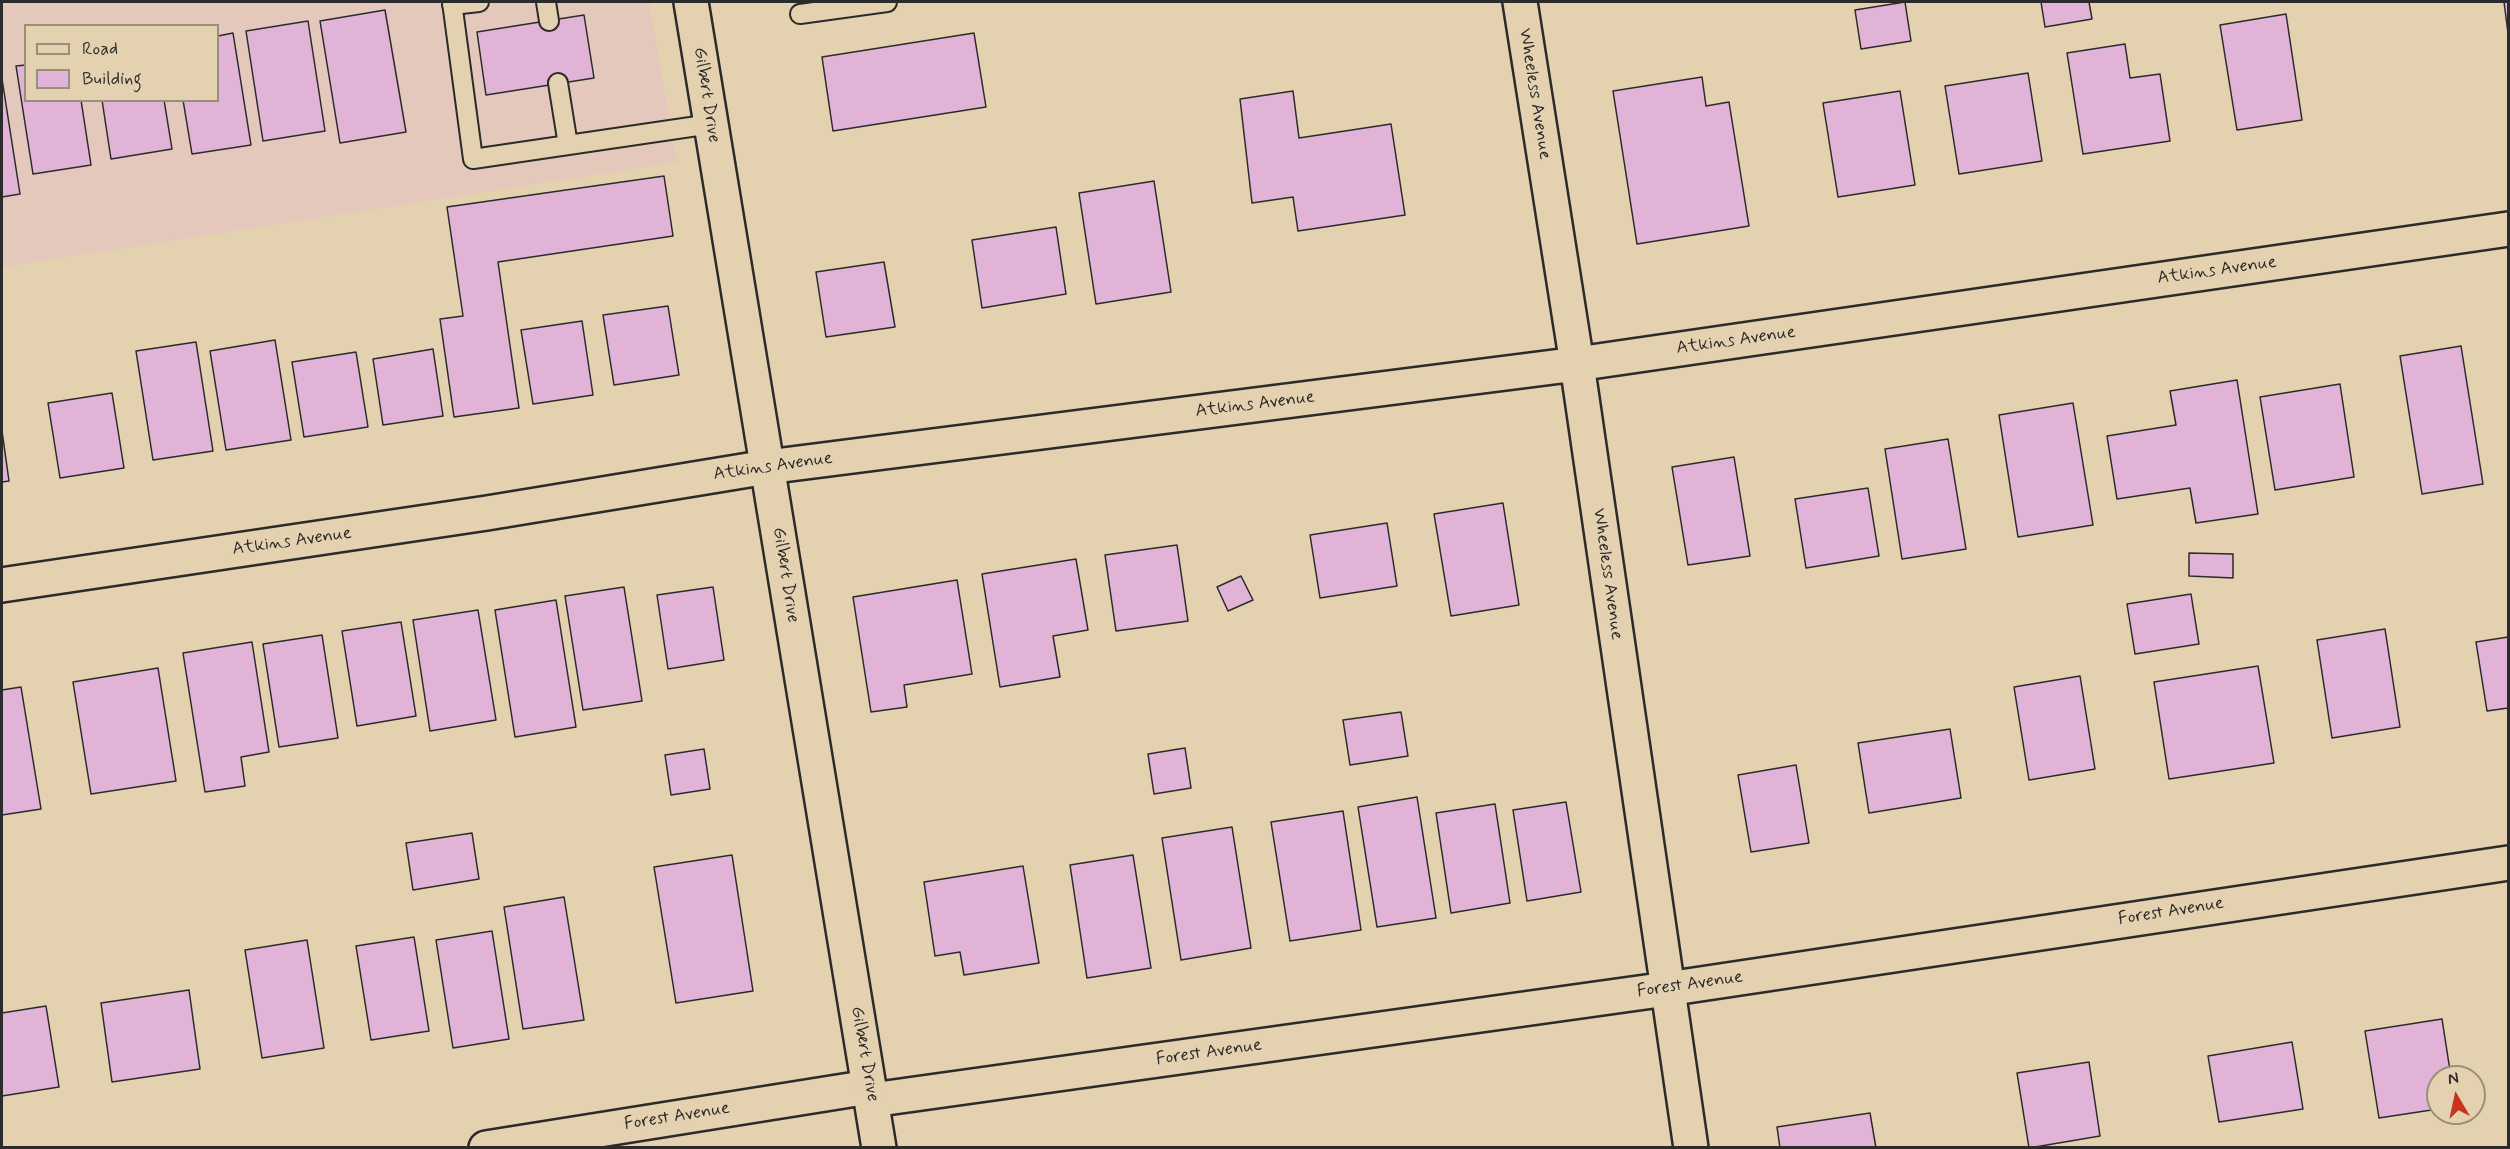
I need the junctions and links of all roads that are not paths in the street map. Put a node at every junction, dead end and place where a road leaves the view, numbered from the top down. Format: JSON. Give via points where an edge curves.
{"nodes":[{"id":1,"x":479,"y":2,"type":"edge"},
{"id":2,"x":546,"y":2,"type":"edge"},
{"id":3,"x":691,"y":2,"type":"edge"},
{"id":4,"x":887,"y":2,"type":"edge"},
{"id":5,"x":1520,"y":2,"type":"edge"},
{"id":6,"x":452,"y":4,"type":"edge"},
{"id":7,"x":800,"y":14,"type":"dead end"},
{"id":8,"x":549,"y":21,"type":"dead end"},
{"id":9,"x":558,"y":83,"type":"dead end"},
{"id":10,"x":711,"y":124,"type":"junction"},
{"id":11,"x":567,"y":145,"type":"junction"},
{"id":12,"x":2508,"y":229,"type":"edge"},
{"id":13,"x":1577,"y":363,"type":"junction"},
{"id":14,"x":767,"y":467,"type":"junction"},
{"id":15,"x":2,"y":585,"type":"edge"},
{"id":16,"x":2508,"y":863,"type":"edge"},
{"id":17,"x":1666,"y":988,"type":"junction"},
{"id":18,"x":870,"y":1094,"type":"junction"},
{"id":19,"x":486,"y":1148,"type":"edge"},
{"id":20,"x":879,"y":1148,"type":"edge"},
{"id":21,"x":1691,"y":1148,"type":"edge"}],
"edges":[{"from":1,"to":6,"type":"lane"},
{"from":2,"to":8,"type":"lane"},
{"from":3,"to":10,"type":"street","name":"Gilbert Drive"},
{"from":4,"to":7,"type":"lane"},
{"from":5,"to":13,"type":"street","name":"Wheeless Avenue"},
{"from":6,"to":11,"type":"lane","via":[[473,159]]},
{"from":9,"to":11,"type":"lane"},
{"from":10,"to":11,"type":"lane"},
{"from":10,"to":14,"type":"street","name":"Gilbert Drive"},
{"from":12,"to":13,"type":"street","name":"Atkins Avenue"},
{"from":13,"to":14,"type":"street","name":"Atkins Avenue"},
{"from":13,"to":17,"type":"street","name":"Wheeless Avenue"},
{"from":14,"to":15,"type":"street","name":"Atkins Avenue"},
{"from":14,"to":18,"type":"street","name":"Gilbert Drive"},
{"from":16,"to":17,"type":"street","name":"Forest Avenue"},
{"from":17,"to":18,"type":"street","name":"Forest Avenue"},
{"from":17,"to":21,"type":"street","name":"Wheeless Avenue"},
{"from":18,"to":19,"type":"street","name":"Forest Avenue"},
{"from":18,"to":20,"type":"street","name":"Gilbert Drive"}]}
